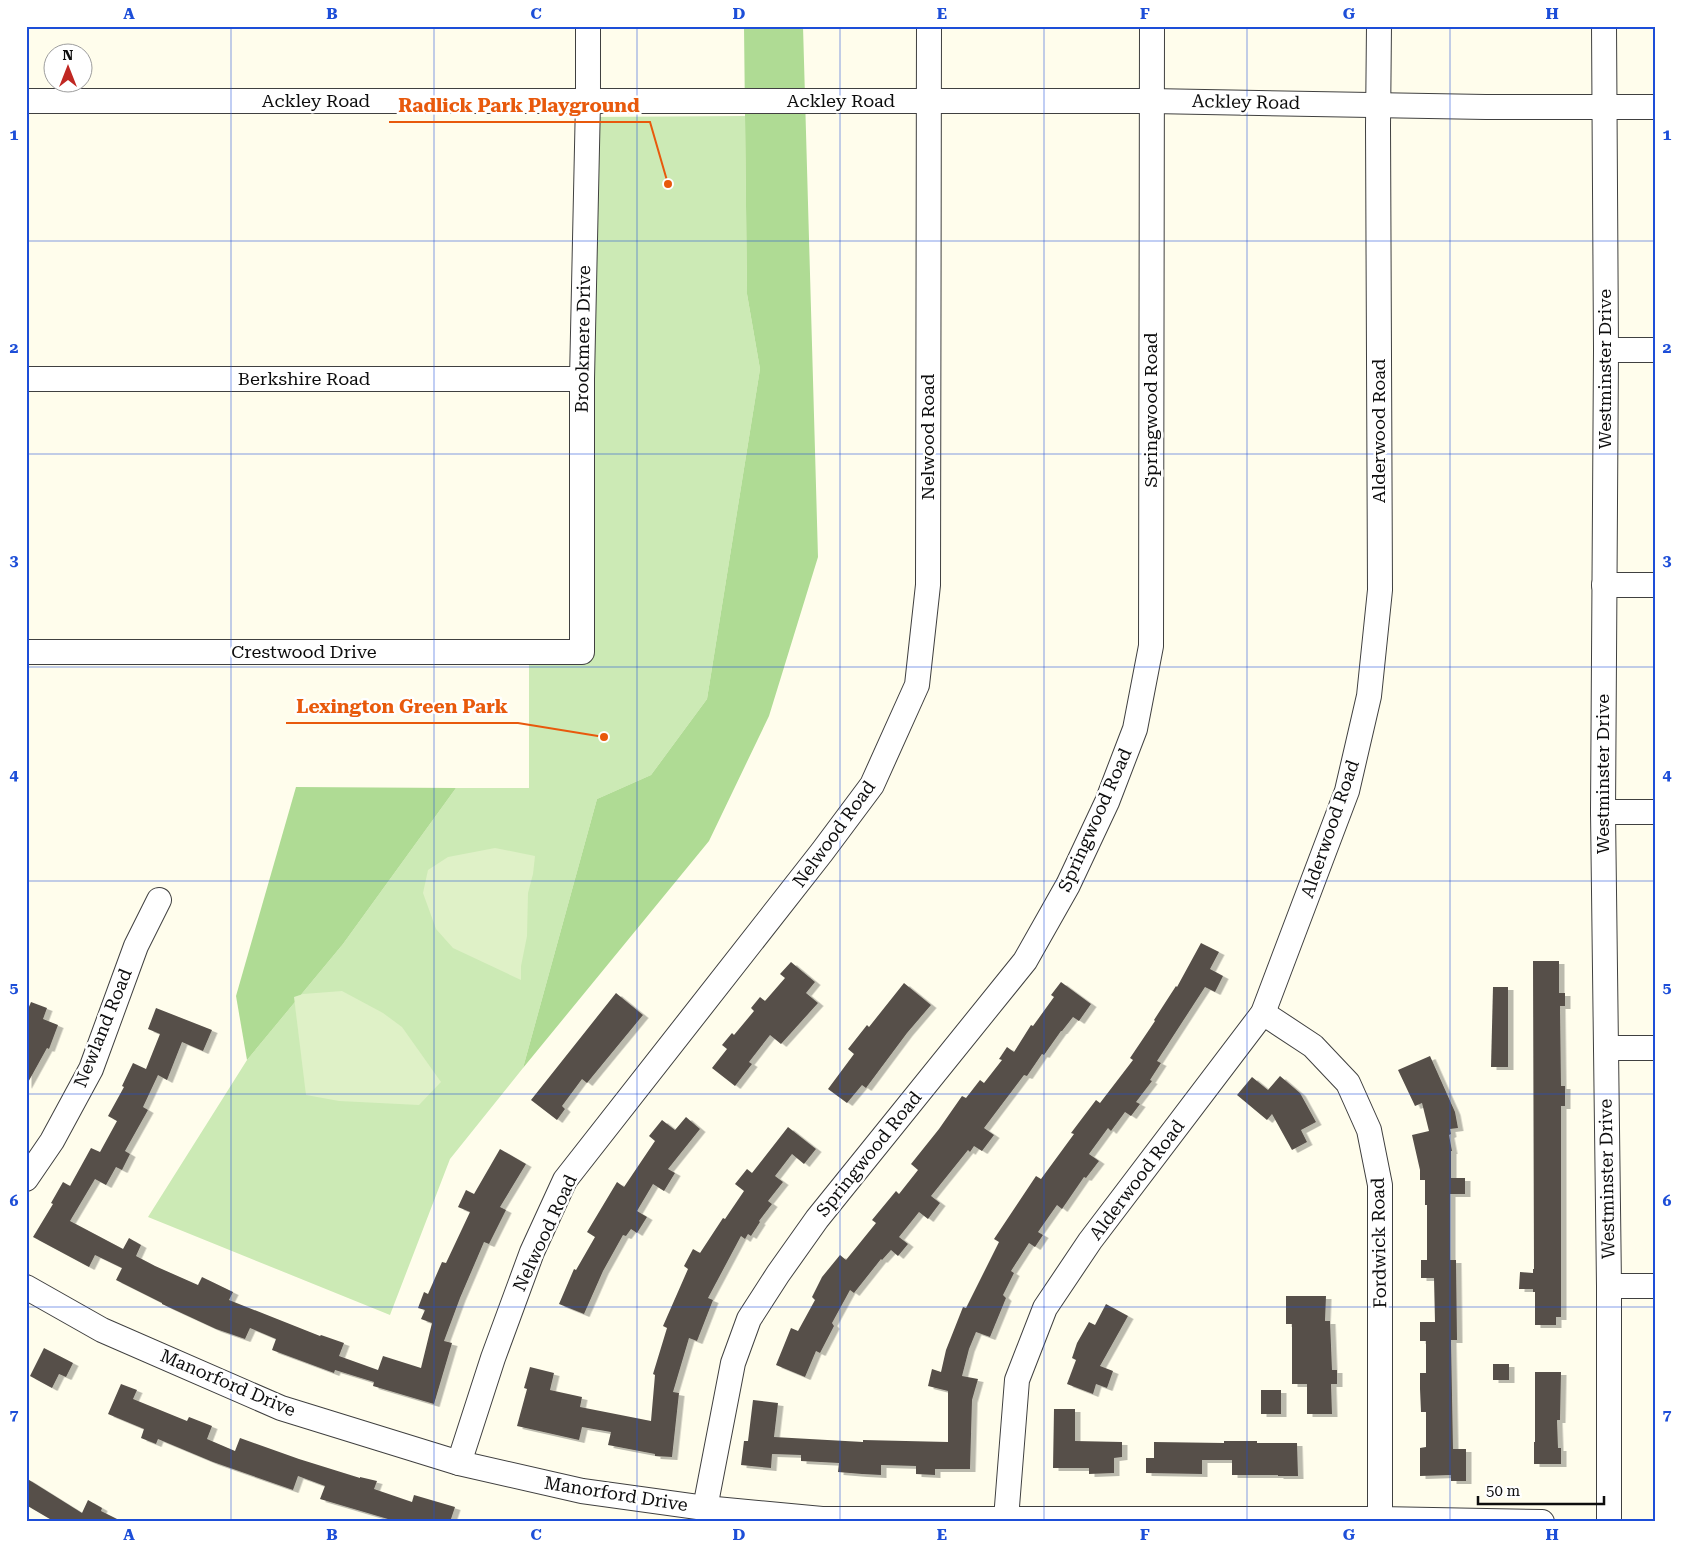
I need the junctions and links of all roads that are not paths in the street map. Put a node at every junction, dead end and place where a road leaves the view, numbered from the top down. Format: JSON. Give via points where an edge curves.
{"nodes":[{"id":1,"x":588,"y":26,"type":"edge"},
{"id":2,"x":929,"y":26,"type":"edge"},
{"id":3,"x":1152,"y":26,"type":"edge"},
{"id":4,"x":1379,"y":26,"type":"edge"},
{"id":5,"x":1604,"y":26,"type":"edge"},
{"id":6,"x":26,"y":101,"type":"edge"},
{"id":7,"x":588,"y":101,"type":"junction"},
{"id":8,"x":928,"y":101,"type":"junction"},
{"id":9,"x":1152,"y":101,"type":"junction"},
{"id":10,"x":1378,"y":104,"type":"junction"},
{"id":11,"x":1604,"y":107,"type":"junction"},
{"id":12,"x":1655,"y":107,"type":"edge"},
{"id":13,"x":1606,"y":350,"type":"junction"},
{"id":14,"x":1655,"y":350,"type":"edge"},
{"id":15,"x":26,"y":379,"type":"edge"},
{"id":16,"x":582,"y":379,"type":"junction"},
{"id":17,"x":1604,"y":585,"type":"junction"},
{"id":18,"x":1655,"y":585,"type":"edge"},
{"id":19,"x":26,"y":652,"type":"edge"},
{"id":20,"x":582,"y":652,"type":"joint"},
{"id":21,"x":1603,"y":812,"type":"junction"},
{"id":22,"x":1655,"y":812,"type":"edge"},
{"id":23,"x":159,"y":900,"type":"dead end"},
{"id":24,"x":1263,"y":1013,"type":"junction"},
{"id":25,"x":1606,"y":1048,"type":"junction"},
{"id":26,"x":1655,"y":1048,"type":"edge"},
{"id":27,"x":26,"y":1179,"type":"edge"},
{"id":28,"x":1609,"y":1286,"type":"junction"},
{"id":29,"x":1655,"y":1286,"type":"edge"},
{"id":30,"x":26,"y":1287,"type":"edge"},
{"id":31,"x":459,"y":1464,"type":"junction"},
{"id":32,"x":705,"y":1508,"type":"junction"},
{"id":33,"x":1006,"y":1519,"type":"junction"},
{"id":34,"x":1380,"y":1520,"type":"edge"},
{"id":35,"x":1542,"y":1522,"type":"edge"},
{"id":36,"x":1609,"y":1522,"type":"edge"}],
"edges":[{"from":1,"to":7,"type":"street","name":"Brookmere Drive"},
{"from":2,"to":8,"type":"street","name":"Nelwood Road"},
{"from":3,"to":9,"type":"street","name":"Springwood Road"},
{"from":4,"to":10,"type":"street","name":"Alderwood Road"},
{"from":5,"to":11,"type":"street","name":"Westminster Drive"},
{"from":6,"to":7,"type":"street","name":"Ackley Road"},
{"from":7,"to":8,"type":"street","name":"Ackley Road"},
{"from":7,"to":16,"type":"street","name":"Brookmere Drive"},
{"from":8,"to":9,"type":"street","name":"Ackley Road"},
{"from":8,"to":31,"type":"street","name":"Nelwood Road","via":[[928,585],[917,685],[872,785],[565,1180],[532,1252]]},
{"from":9,"to":10,"type":"street","name":"Ackley Road"},
{"from":9,"to":32,"type":"street","name":"Springwood Road","via":[[1152,646],[1135,729],[1107,802],[1068,885],[1025,961],[817,1219],[750,1319],[733,1364]]},
{"from":10,"to":11,"type":"street","name":"Ackley Road"},
{"from":10,"to":24,"type":"street","name":"Alderwood Road","via":[[1380,590],[1369,696],[1347,791]]},
{"from":11,"to":12,"type":"street","name":"Ackley Road"},
{"from":11,"to":13,"type":"street","name":"Westminster Drive"},
{"from":13,"to":14,"type":"street"},
{"from":13,"to":17,"type":"street","name":"Westminster Drive"},
{"from":15,"to":16,"type":"street","name":"Berkshire Road"},
{"from":16,"to":20,"type":"street","name":"Brookmere Drive"},
{"from":17,"to":18,"type":"street"},
{"from":17,"to":21,"type":"street","name":"Westminster Drive"},
{"from":19,"to":20,"type":"street","name":"Crestwood Drive"},
{"from":21,"to":22,"type":"street"},
{"from":21,"to":25,"type":"street","name":"Westminster Drive"},
{"from":23,"to":27,"type":"street","name":"Newland Road","via":[[136,946],[91,1069],[52,1141]]},
{"from":24,"to":33,"type":"street","name":"Alderwood Road","via":[[1090,1241],[1045,1308],[1018,1380]]},
{"from":24,"to":34,"type":"street","name":"Fordwick Road","via":[[1313,1046],[1348,1083],[1369,1130],[1380,1186]]},
{"from":25,"to":26,"type":"street"},
{"from":25,"to":28,"type":"street","name":"Westminster Drive"},
{"from":28,"to":29,"type":"street"},
{"from":28,"to":36,"type":"street","name":"Westminster Drive"},
{"from":30,"to":31,"type":"street","name":"Manorford Drive","via":[[102,1330],[281,1408]]},
{"from":31,"to":32,"type":"street","name":"Manorford Drive","via":[[582,1491]]},
{"from":32,"to":33,"type":"street","name":"Manorford Drive","via":[[822,1519]]},
{"from":33,"to":34,"type":"street","name":"Manorford Drive"},
{"from":34,"to":35,"type":"street","name":"Manorford Drive"}]}
